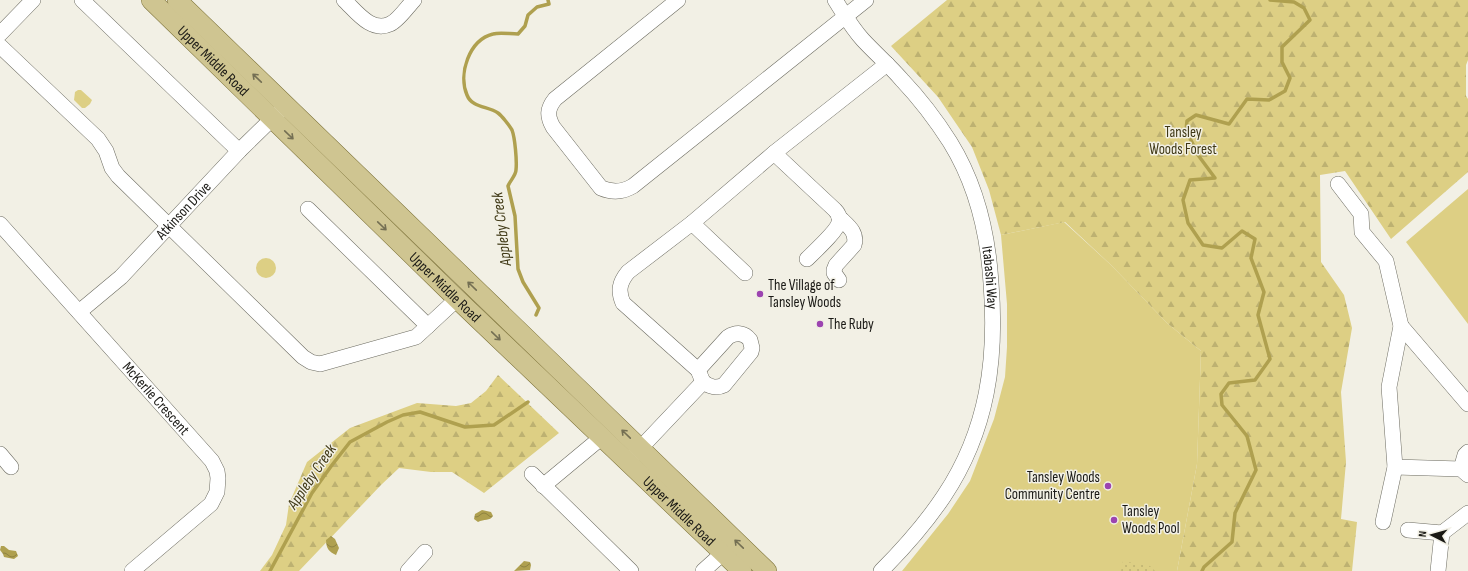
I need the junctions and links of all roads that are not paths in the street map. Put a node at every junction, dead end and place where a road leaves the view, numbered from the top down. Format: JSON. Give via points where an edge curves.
{"nodes":[{"id":1,"x":33,"y":0,"type":"edge"},
{"id":2,"x":82,"y":0,"type":"edge"},
{"id":3,"x":151,"y":0,"type":"edge"},
{"id":4,"x":177,"y":0,"type":"edge"},
{"id":5,"x":344,"y":0,"type":"edge"},
{"id":6,"x":414,"y":0,"type":"edge"},
{"id":7,"x":678,"y":0,"type":"edge"},
{"id":8,"x":835,"y":0,"type":"edge"},
{"id":9,"x":866,"y":0,"type":"edge"},
{"id":10,"x":846,"y":17,"type":"junction"},
{"id":11,"x":0,"y":34,"type":"edge"},
{"id":12,"x":0,"y":46,"type":"edge"},
{"id":13,"x":887,"y":64,"type":"junction"},
{"id":14,"x":279,"y":112,"type":"junction"},
{"id":15,"x":239,"y":151,"type":"junction"},
{"id":16,"x":774,"y":153,"type":"junction"},
{"id":17,"x":1338,"y":184,"type":"dead end"},
{"id":18,"x":308,"y":209,"type":"dead end"},
{"id":19,"x":839,"y":217,"type":"junction"},
{"id":20,"x":692,"y":223,"type":"junction"},
{"id":21,"x":0,"y":224,"type":"edge"},
{"id":22,"x":169,"y":227,"type":"junction"},
{"id":23,"x":807,"y":259,"type":"dead end"},
{"id":24,"x":745,"y":273,"type":"dead end"},
{"id":25,"x":839,"y":280,"type":"dead end"},
{"id":26,"x":457,"y":299,"type":"junction"},
{"id":27,"x":79,"y":312,"type":"junction"},
{"id":28,"x":428,"y":326,"type":"junction"},
{"id":29,"x":1401,"y":326,"type":"junction"},
{"id":30,"x":1468,"y":404,"type":"edge"},
{"id":31,"x":602,"y":437,"type":"junction"},
{"id":32,"x":641,"y":448,"type":"junction"},
{"id":33,"x":1468,"y":452,"type":"edge"},
{"id":34,"x":0,"y":454,"type":"edge"},
{"id":35,"x":627,"y":461,"type":"junction"},
{"id":36,"x":11,"y":467,"type":"dead end"},
{"id":37,"x":1395,"y":467,"type":"junction"},
{"id":38,"x":1464,"y":472,"type":"edge"},
{"id":39,"x":532,"y":474,"type":"dead end"},
{"id":40,"x":544,"y":486,"type":"junction"},
{"id":41,"x":1468,"y":514,"type":"edge"},
{"id":42,"x":1383,"y":522,"type":"dead end"},
{"id":43,"x":1408,"y":530,"type":"dead end"},
{"id":44,"x":1442,"y":533,"type":"junction"},
{"id":45,"x":425,"y":552,"type":"dead end"},
{"id":46,"x":723,"y":553,"type":"junction"},
{"id":47,"x":132,"y":571,"type":"edge"},
{"id":48,"x":408,"y":571,"type":"edge"},
{"id":49,"x":631,"y":571,"type":"edge"},
{"id":50,"x":703,"y":571,"type":"edge"},
{"id":51,"x":742,"y":571,"type":"edge"},
{"id":52,"x":768,"y":571,"type":"edge"},
{"id":53,"x":881,"y":571,"type":"edge"},
{"id":54,"x":1438,"y":571,"type":"edge"}],
"edges":[{"from":1,"to":11,"type":"street"},
{"from":2,"to":15,"type":"street"},
{"from":3,"to":14,"type":"main road","name":"Upper Middle Road"},
{"from":14,"to":4,"type":"main road","name":"Upper Middle Road","one_way":true},
{"from":5,"to":6,"type":"street","via":[[366,21],[383,26],[391,24]]},
{"from":7,"to":10,"type":"street","via":[[554,99],[549,106],[548,114],[553,126],[601,188],[608,191],[626,190],[633,186]]},
{"from":8,"to":10,"type":"street","name":"Itabashi Way"},
{"from":9,"to":10,"type":"street"},
{"from":10,"to":13,"type":"street","name":"Itabashi Way","via":[[862,39]]},
{"from":12,"to":22,"type":"street","via":[[98,139],[118,176]]},
{"from":13,"to":16,"type":"street"},
{"from":13,"to":53,"type":"street","name":"Itabashi Way","via":[[934,118],[964,170],[982,220],[987,243],[993,340],[986,396],[979,423],[959,470],[936,509]]},
{"from":14,"to":15,"type":"street","name":"Atkinson Drive"},
{"from":14,"to":26,"type":"main road","name":"Upper Middle Road","one_way":true},
{"from":32,"to":14,"type":"main road","name":"Upper Middle Road","one_way":true},
{"from":15,"to":22,"type":"street","name":"Atkinson Drive"},
{"from":16,"to":19,"type":"street","via":[[835,210]]},
{"from":16,"to":20,"type":"street"},
{"from":17,"to":29,"type":"street","via":[[1361,214],[1362,232],[1386,261]]},
{"from":18,"to":28,"type":"street"},
{"from":19,"to":23,"type":"street","via":[[836,229]]},
{"from":19,"to":25,"type":"street","via":[[854,233],[856,241],[834,267],[834,273]]},
{"from":20,"to":24,"type":"street"},
{"from":20,"to":32,"type":"street","via":[[628,272],[622,280],[620,297],[623,304],[701,376]]},
{"from":21,"to":27,"type":"street","name":"McKerlie Crescent"},
{"from":22,"to":27,"type":"street","name":"Atkinson Drive","via":[[121,277]]},
{"from":22,"to":28,"type":"street","via":[[303,358],[311,362],[320,364],[416,337]]},
{"from":26,"to":28,"type":"street"},
{"from":26,"to":31,"type":"main road","name":"Upper Middle Road","one_way":true},
{"from":27,"to":47,"type":"street","name":"McKerlie Crescent","via":[[179,422],[212,461],[217,471],[217,492],[211,504]]},
{"from":29,"to":30,"type":"street"},
{"from":29,"to":37,"type":"street","via":[[1389,388]]},
{"from":31,"to":35,"type":"main road","name":"Upper Middle Road"},
{"from":31,"to":40,"type":"street"},
{"from":32,"to":35,"type":"street"},
{"from":52,"to":32,"type":"main road","name":"Upper Middle Road","one_way":true},
{"from":33,"to":38,"type":"street","via":[[1465,455]]},
{"from":34,"to":36,"type":"street"},
{"from":35,"to":46,"type":"main road","name":"Upper Middle Road"},
{"from":37,"to":38,"type":"street"},
{"from":37,"to":42,"type":"street"},
{"from":39,"to":40,"type":"street"},
{"from":40,"to":49,"type":"street"},
{"from":41,"to":44,"type":"street"},
{"from":43,"to":44,"type":"street"},
{"from":44,"to":54,"type":"street"},
{"from":45,"to":48,"type":"street"},
{"from":46,"to":50,"type":"street"},
{"from":46,"to":51,"type":"main road","name":"Upper Middle Road"}]}
